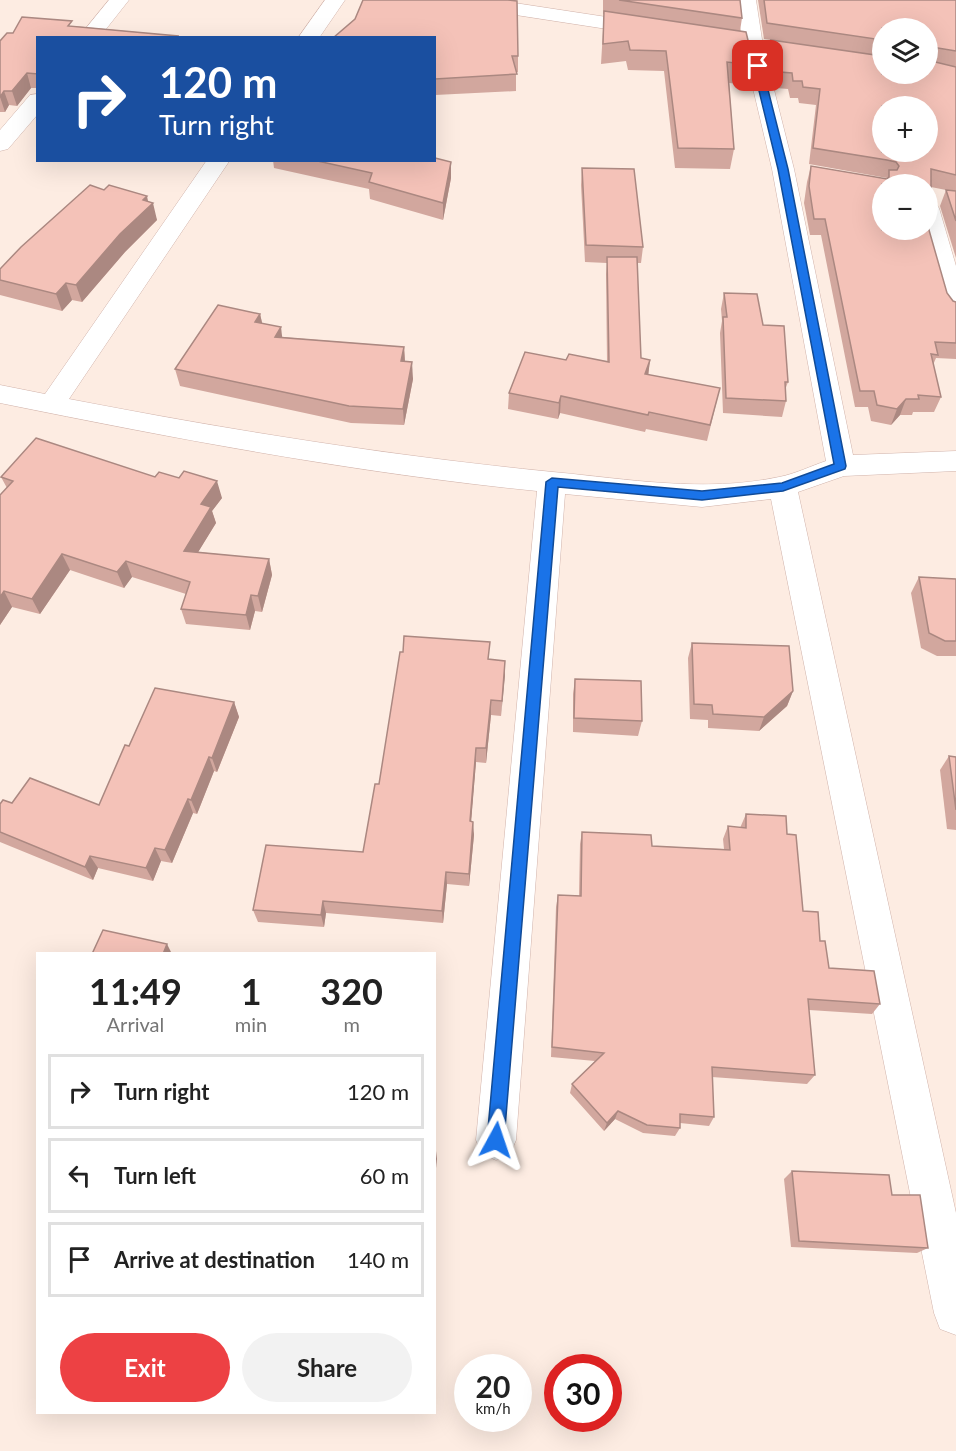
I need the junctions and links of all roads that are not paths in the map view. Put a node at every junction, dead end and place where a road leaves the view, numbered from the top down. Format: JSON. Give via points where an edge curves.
{"nodes":[{"id":1,"x":119,"y":0,"type":"edge"},
{"id":2,"x":335,"y":0,"type":"edge"},
{"id":3,"x":457,"y":0,"type":"edge"},
{"id":4,"x":746,"y":0,"type":"edge"},
{"id":5,"x":670,"y":33,"type":"edge"},
{"id":6,"x":90,"y":36,"type":"edge"},
{"id":7,"x":309,"y":36,"type":"edge"},
{"id":8,"x":729,"y":42,"type":"edge"},
{"id":9,"x":753,"y":46,"type":"junction"},
{"id":10,"x":776,"y":50,"type":"edge"},
{"id":11,"x":36,"y":102,"type":"edge"},
{"id":12,"x":36,"y":133,"type":"edge"},
{"id":13,"x":6,"y":137,"type":"edge"},
{"id":14,"x":218,"y":162,"type":"edge"},
{"id":15,"x":938,"y":224,"type":"edge"},
{"id":16,"x":956,"y":309,"type":"edge"},
{"id":17,"x":0,"y":394,"type":"edge"},
{"id":18,"x":51,"y":405,"type":"junction"},
{"id":19,"x":956,"y":461,"type":"edge"},
{"id":20,"x":841,"y":466,"type":"junction"},
{"id":21,"x":552,"y":482,"type":"junction"},
{"id":22,"x":783,"y":487,"type":"junction"},
{"id":23,"x":496,"y":1140,"type":"dead end"},
{"id":24,"x":956,"y":1313,"type":"edge"}],
"edges":[{"from":1,"to":6,"type":"street"},
{"from":2,"to":7,"type":"street"},
{"from":3,"to":5,"type":"street"},
{"from":4,"to":9,"type":"street"},
{"from":8,"to":9,"type":"street"},
{"from":9,"to":10,"type":"street"},
{"from":9,"to":20,"type":"street","via":[[794,171]]},
{"from":11,"to":13,"type":"street"},
{"from":12,"to":13,"type":"street"},
{"from":14,"to":18,"type":"street"},
{"from":15,"to":16,"type":"street"},
{"from":17,"to":18,"type":"street"},
{"from":18,"to":21,"type":"street","via":[[361,460]]},
{"from":19,"to":20,"type":"street"},
{"from":20,"to":22,"type":"street"},
{"from":21,"to":22,"type":"street","via":[[702,496]]},
{"from":21,"to":23,"type":"street"},
{"from":22,"to":24,"type":"street"}]}
